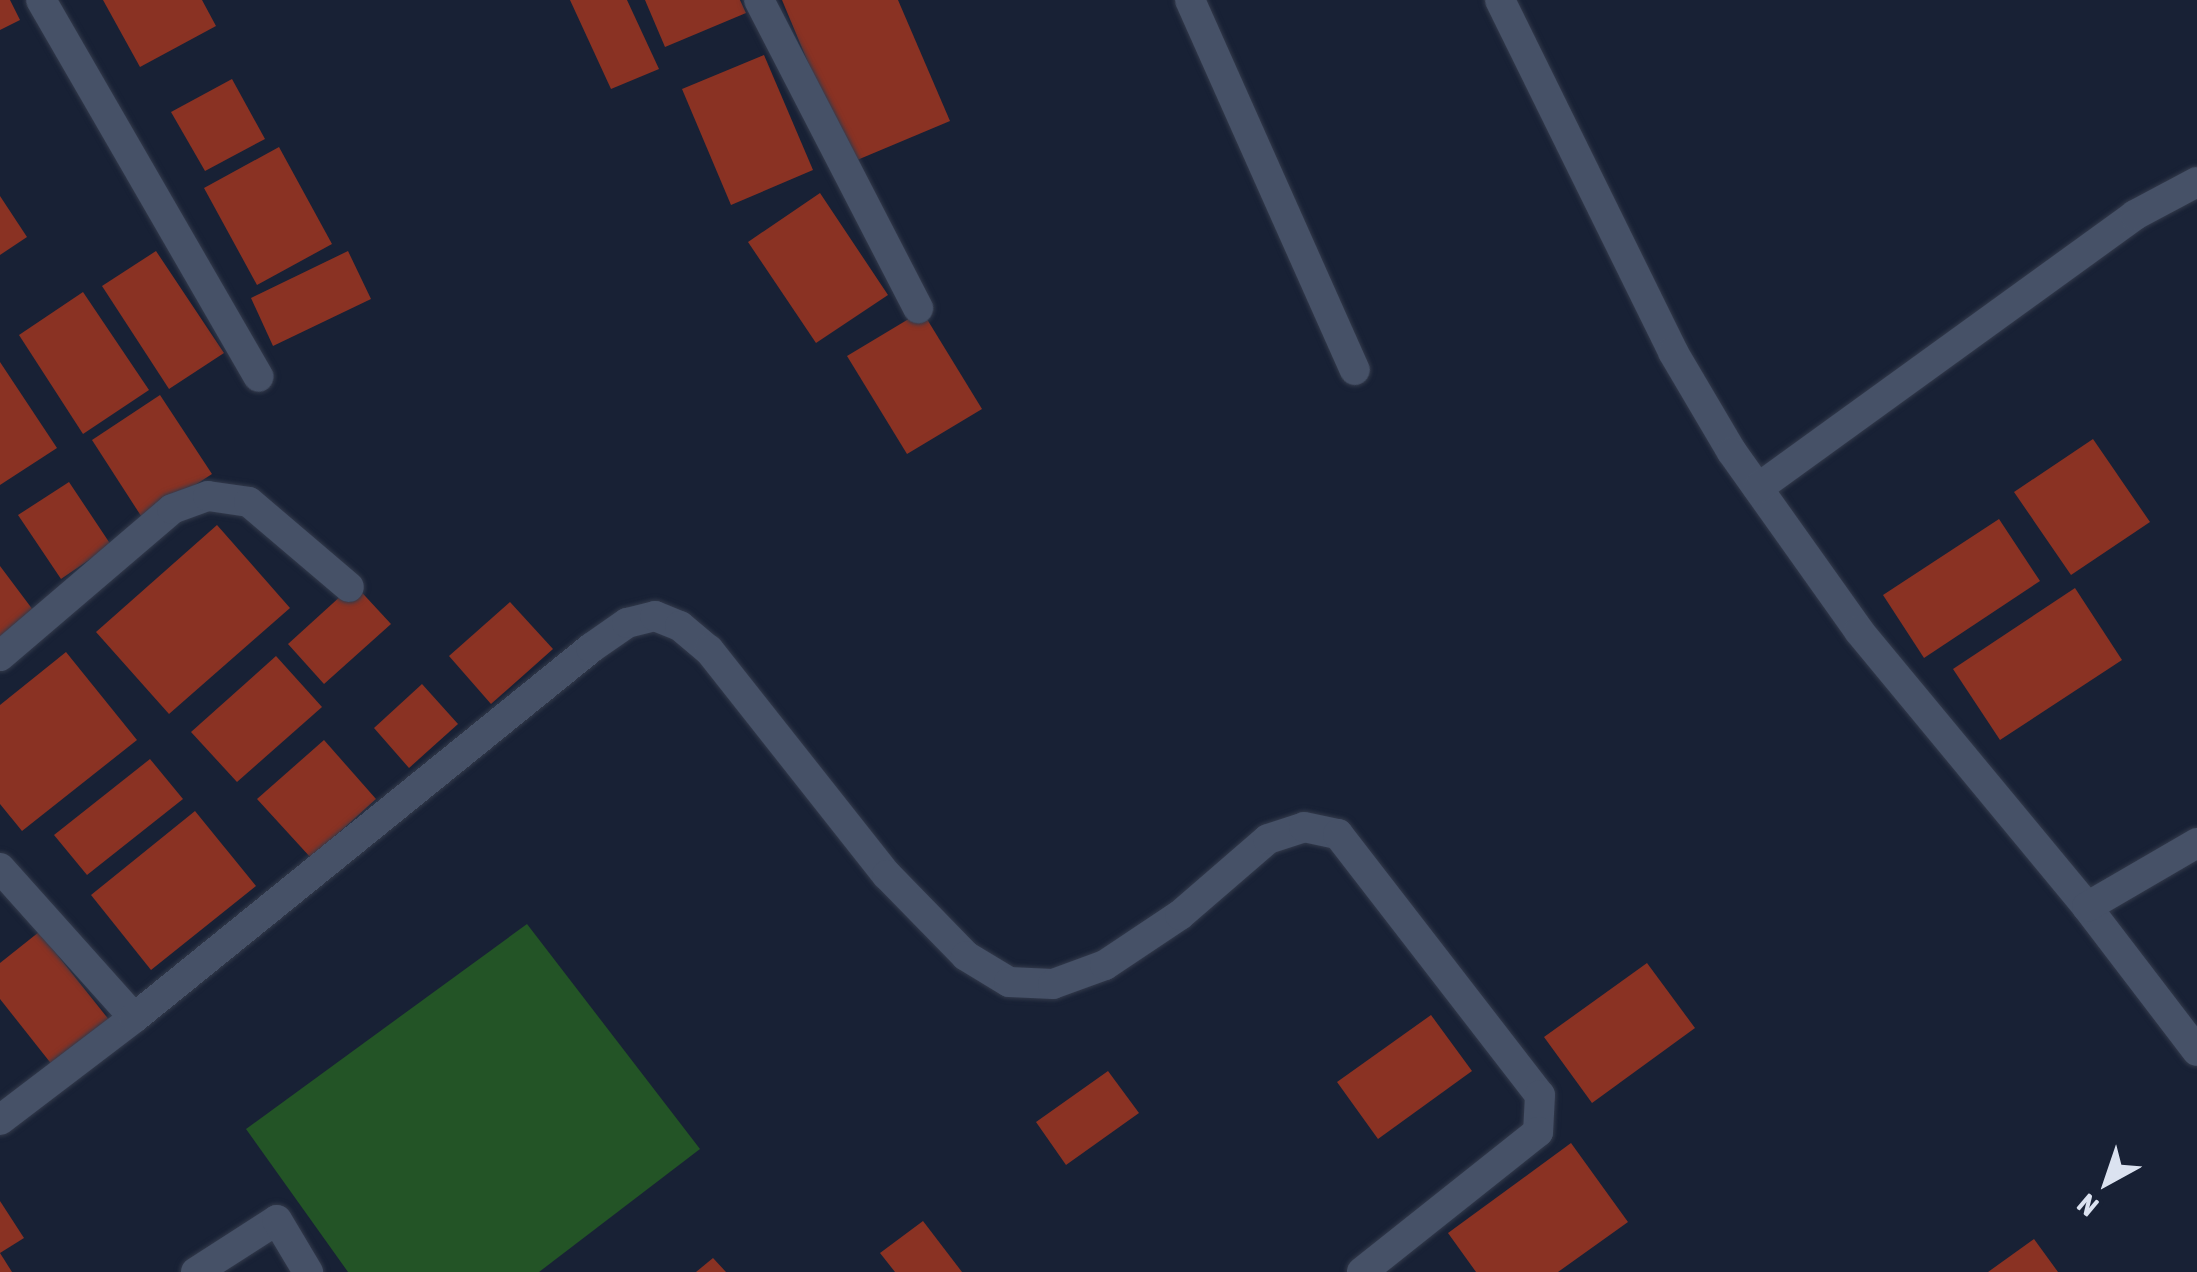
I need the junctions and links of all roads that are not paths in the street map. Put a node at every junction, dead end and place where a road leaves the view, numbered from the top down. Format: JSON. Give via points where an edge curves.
{"nodes":[{"id":1,"x":41,"y":0,"type":"edge"},
{"id":2,"x":759,"y":0,"type":"edge"},
{"id":3,"x":1190,"y":0,"type":"edge"},
{"id":4,"x":1500,"y":0,"type":"edge"},
{"id":5,"x":2197,"y":182,"type":"edge"},
{"id":6,"x":918,"y":308,"type":"dead end"},
{"id":7,"x":1355,"y":370,"type":"dead end"},
{"id":8,"x":259,"y":378,"type":"dead end"},
{"id":9,"x":1758,"y":488,"type":"junction"},
{"id":10,"x":348,"y":587,"type":"dead end"},
{"id":11,"x":0,"y":656,"type":"edge"},
{"id":12,"x":2197,"y":843,"type":"edge"},
{"id":13,"x":0,"y":868,"type":"edge"},
{"id":14,"x":2087,"y":907,"type":"junction"},
{"id":15,"x":134,"y":1018,"type":"junction"},
{"id":16,"x":2197,"y":1051,"type":"edge"},
{"id":17,"x":0,"y":1120,"type":"edge"},
{"id":18,"x":196,"y":1272,"type":"edge"},
{"id":19,"x":308,"y":1272,"type":"edge"},
{"id":20,"x":1362,"y":1272,"type":"edge"}],
"edges":[{"from":1,"to":8,"type":"street"},
{"from":2,"to":6,"type":"street"},
{"from":3,"to":7,"type":"street"},
{"from":4,"to":9,"type":"street","via":[[1673,352]]},
{"from":5,"to":9,"type":"street","via":[[2135,214]]},
{"from":9,"to":14,"type":"street","via":[[1859,631]]},
{"from":10,"to":11,"type":"street","via":[[249,502],[208,496],[172,508]]},
{"from":12,"to":14,"type":"street"},
{"from":13,"to":15,"type":"street"},
{"from":14,"to":16,"type":"street"},
{"from":15,"to":17,"type":"street"},
{"from":15,"to":20,"type":"street","via":[[590,648],[627,623],[655,616],[709,650],[887,875],[966,956],[1009,982],[1053,984],[1105,965],[1180,915],[1268,839],[1304,826],[1338,834],[1540,1095],[1538,1132]]},
{"from":18,"to":19,"type":"street","via":[[278,1220]]}]}
